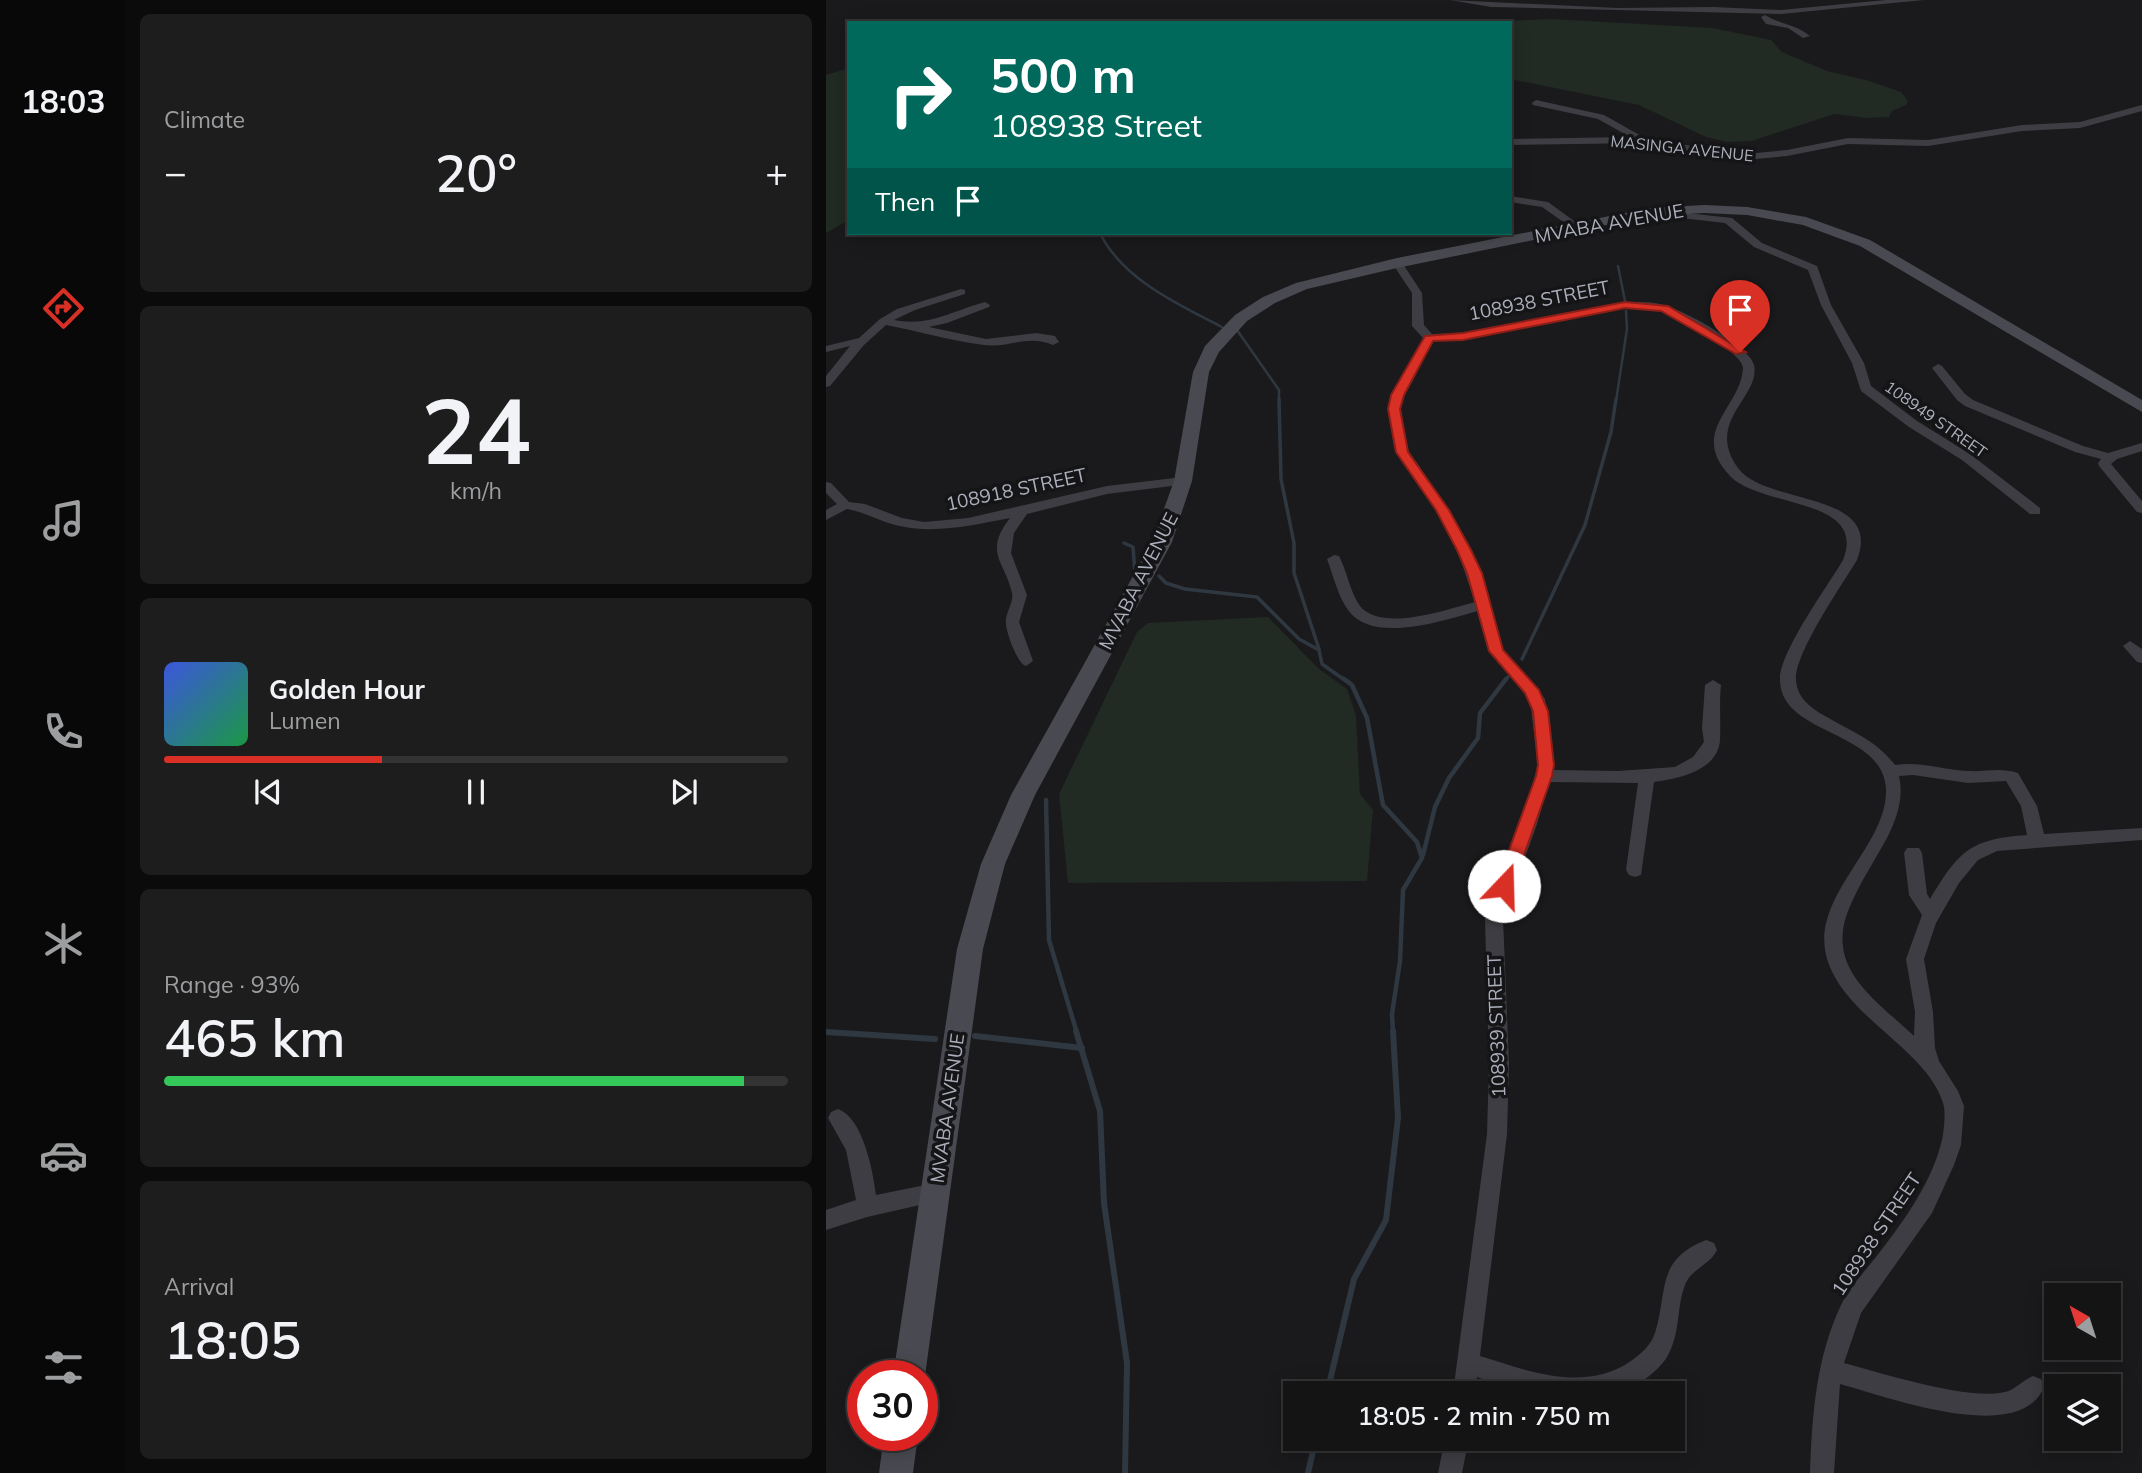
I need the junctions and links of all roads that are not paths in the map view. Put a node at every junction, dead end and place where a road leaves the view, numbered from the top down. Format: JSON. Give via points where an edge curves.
{"nodes":[{"id":1,"x":1454,"y":0,"type":"edge"},
{"id":2,"x":1901,"y":0,"type":"edge"},
{"id":3,"x":1920,"y":0,"type":"edge"},
{"id":4,"x":1597,"y":4,"type":"edge"},
{"id":5,"x":1763,"y":11,"type":"junction"},
{"id":6,"x":1806,"y":36,"type":"dead end"},
{"id":7,"x":1536,"y":103,"type":"dead end"},
{"id":8,"x":2142,"y":108,"type":"edge"},
{"id":9,"x":1642,"y":140,"type":"junction"},
{"id":10,"x":1512,"y":142,"type":"edge"},
{"id":11,"x":1512,"y":199,"type":"edge"},
{"id":12,"x":1650,"y":212,"type":"junction"},
{"id":13,"x":1576,"y":226,"type":"junction"},
{"id":14,"x":1397,"y":263,"type":"junction"},
{"id":15,"x":961,"y":292,"type":"dead end"},
{"id":16,"x":985,"y":305,"type":"dead end"},
{"id":17,"x":884,"y":321,"type":"junction"},
{"id":18,"x":904,"y":325,"type":"junction"},
{"id":19,"x":1429,"y":338,"type":"junction"},
{"id":20,"x":863,"y":340,"type":"junction"},
{"id":21,"x":1053,"y":342,"type":"dead end"},
{"id":22,"x":826,"y":349,"type":"edge"},
{"id":23,"x":1938,"y":368,"type":"dead end"},
{"id":24,"x":826,"y":383,"type":"edge"},
{"id":25,"x":2142,"y":407,"type":"edge"},
{"id":26,"x":2142,"y":447,"type":"edge"},
{"id":27,"x":2111,"y":457,"type":"junction"},
{"id":28,"x":1183,"y":481,"type":"junction"},
{"id":29,"x":826,"y":485,"type":"edge"},
{"id":30,"x":845,"y":505,"type":"junction"},
{"id":31,"x":2142,"y":509,"type":"edge"},
{"id":32,"x":2035,"y":511,"type":"dead end"},
{"id":33,"x":1022,"y":512,"type":"junction"},
{"id":34,"x":826,"y":516,"type":"edge"},
{"id":35,"x":1334,"y":559,"type":"dead end"},
{"id":36,"x":1483,"y":605,"type":"junction"},
{"id":37,"x":2130,"y":646,"type":"dead end"},
{"id":38,"x":2142,"y":658,"type":"edge"},
{"id":39,"x":1026,"y":661,"type":"dead end"},
{"id":40,"x":1713,"y":685,"type":"dead end"},
{"id":41,"x":1891,"y":772,"type":"junction"},
{"id":42,"x":1647,"y":775,"type":"junction"},
{"id":43,"x":1544,"y":776,"type":"junction"},
{"id":44,"x":2142,"y":834,"type":"edge"},
{"id":45,"x":2037,"y":842,"type":"junction"},
{"id":46,"x":1913,"y":853,"type":"dead end"},
{"id":47,"x":1635,"y":870,"type":"dead end"},
{"id":48,"x":1932,"y":918,"type":"junction"},
{"id":49,"x":1932,"y":1064,"type":"junction"},
{"id":50,"x":838,"y":1118,"type":"dead end"},
{"id":51,"x":935,"y":1193,"type":"junction"},
{"id":52,"x":867,"y":1207,"type":"junction"},
{"id":53,"x":826,"y":1220,"type":"edge"},
{"id":54,"x":1706,"y":1250,"type":"dead end"},
{"id":55,"x":911,"y":1360,"type":"edge"},
{"id":56,"x":1468,"y":1363,"type":"junction"},
{"id":57,"x":1832,"y":1371,"type":"junction"},
{"id":58,"x":1466,"y":1381,"type":"edge"},
{"id":59,"x":2033,"y":1387,"type":"dead end"},
{"id":60,"x":899,"y":1451,"type":"edge"},
{"id":61,"x":1454,"y":1451,"type":"edge"},
{"id":62,"x":897,"y":1473,"type":"edge"},
{"id":63,"x":1450,"y":1473,"type":"edge"},
{"id":64,"x":1822,"y":1473,"type":"edge"}],
"edges":[{"from":1,"to":4,"type":"street","via":[[1491,5]]},
{"from":2,"to":3,"type":"street"},
{"from":2,"to":5,"type":"street","via":[[1812,11]]},
{"from":4,"to":5,"type":"street"},
{"from":5,"to":6,"type":"street","via":[[1769,22],[1790,26]]},
{"from":7,"to":9,"type":"street","via":[[1601,117]]},
{"from":8,"to":9,"type":"street","name":"MASINGA AVENUE","via":[[2080,125],[2022,128],[1928,143],[1848,141],[1756,156]]},
{"from":9,"to":10,"type":"street","name":"MASINGA AVENUE"},
{"from":11,"to":13,"type":"street","via":[[1545,204]]},
{"from":12,"to":13,"type":"street","name":"MVABA AVENUE"},
{"from":12,"to":25,"type":"street","name":"MVABA AVENUE","via":[[1757,212],[1843,233]]},
{"from":12,"to":32,"type":"street","name":"108949 STREET","via":[[1728,220],[1758,244],[1813,268],[1866,388]]},
{"from":13,"to":14,"type":"street","name":"MVABA AVENUE"},
{"from":14,"to":19,"type":"street","via":[[1417,293],[1418,326]]},
{"from":14,"to":28,"type":"street","name":"MVABA AVENUE","via":[[1302,286],[1255,308],[1228,329],[1201,372]]},
{"from":15,"to":17,"type":"street"},
{"from":16,"to":18,"type":"street","via":[[943,321]]},
{"from":17,"to":18,"type":"street"},
{"from":17,"to":20,"type":"street"},
{"from":18,"to":21,"type":"street","via":[[985,342],[1036,336]]},
{"from":19,"to":36,"type":"street","name":"108939 STREET","via":[[1394,404],[1400,447],[1454,529],[1475,573]]},
{"from":19,"to":41,"type":"street","name":"108938 STREET","via":[[1645,304],[1683,317],[1744,355],[1749,371],[1726,414],[1720,439],[1730,468],[1760,491],[1842,517],[1854,532],[1850,560],[1787,669],[1789,692],[1808,714],[1869,746]]},
{"from":20,"to":22,"type":"street"},
{"from":20,"to":24,"type":"street"},
{"from":23,"to":27,"type":"street","via":[[1969,403],[2079,449]]},
{"from":26,"to":27,"type":"street"},
{"from":27,"to":31,"type":"street","via":[[2104,463]]},
{"from":28,"to":33,"type":"street","name":"108918 STREET","via":[[1095,492]]},
{"from":28,"to":51,"type":"street","name":"MVABA AVENUE","via":[[1162,542],[1023,795],[993,864],[970,949]]},
{"from":29,"to":30,"type":"street"},
{"from":30,"to":33,"type":"street","name":"108918 STREET","via":[[924,526]]},
{"from":30,"to":34,"type":"street"},
{"from":33,"to":39,"type":"street","via":[[1013,521],[1003,553],[1020,595],[1013,622]]},
{"from":35,"to":36,"type":"street","via":[[1354,608],[1373,622],[1415,621]]},
{"from":36,"to":43,"type":"street","name":"108939 STREET","via":[[1496,651],[1537,699]]},
{"from":37,"to":38,"type":"street"},
{"from":40,"to":42,"type":"street","via":[[1708,752],[1685,770]]},
{"from":41,"to":45,"type":"street","via":[[1912,767],[1968,777],[1993,773],[2012,777],[2029,806]]},
{"from":41,"to":49,"type":"street","name":"108938 STREET","via":[[1893,795],[1886,817],[1833,924],[1831,944],[1846,982]]},
{"from":42,"to":43,"type":"street"},
{"from":42,"to":47,"type":"street"},
{"from":43,"to":56,"type":"street","name":"108939 STREET","via":[[1492,933],[1499,1064],[1497,1134]]},
{"from":44,"to":45,"type":"street"},
{"from":45,"to":48,"type":"street","via":[[1997,844],[1976,852],[1953,877]]},
{"from":46,"to":48,"type":"street","via":[[1918,895]]},
{"from":48,"to":49,"type":"street","via":[[1915,959],[1925,1031],[1922,1046]]},
{"from":49,"to":57,"type":"street","name":"108938 STREET","via":[[1954,1104],[1955,1136],[1950,1152],[1935,1187],[1859,1293],[1839,1340]]},
{"from":50,"to":52,"type":"street","via":[[861,1159]]},
{"from":51,"to":52,"type":"street"},
{"from":51,"to":55,"type":"street","name":"MVABA AVENUE"},
{"from":52,"to":53,"type":"street"},
{"from":54,"to":56,"type":"street","via":[[1682,1269],[1676,1280],[1671,1316],[1658,1354],[1613,1385],[1570,1391]]},
{"from":56,"to":58,"type":"street","name":"108939 STREET"},
{"from":57,"to":59,"type":"street","via":[[1977,1404],[2009,1403]]},
{"from":57,"to":64,"type":"street","name":"108938 STREET"},
{"from":60,"to":62,"type":"street"},
{"from":61,"to":63,"type":"street"}]}
